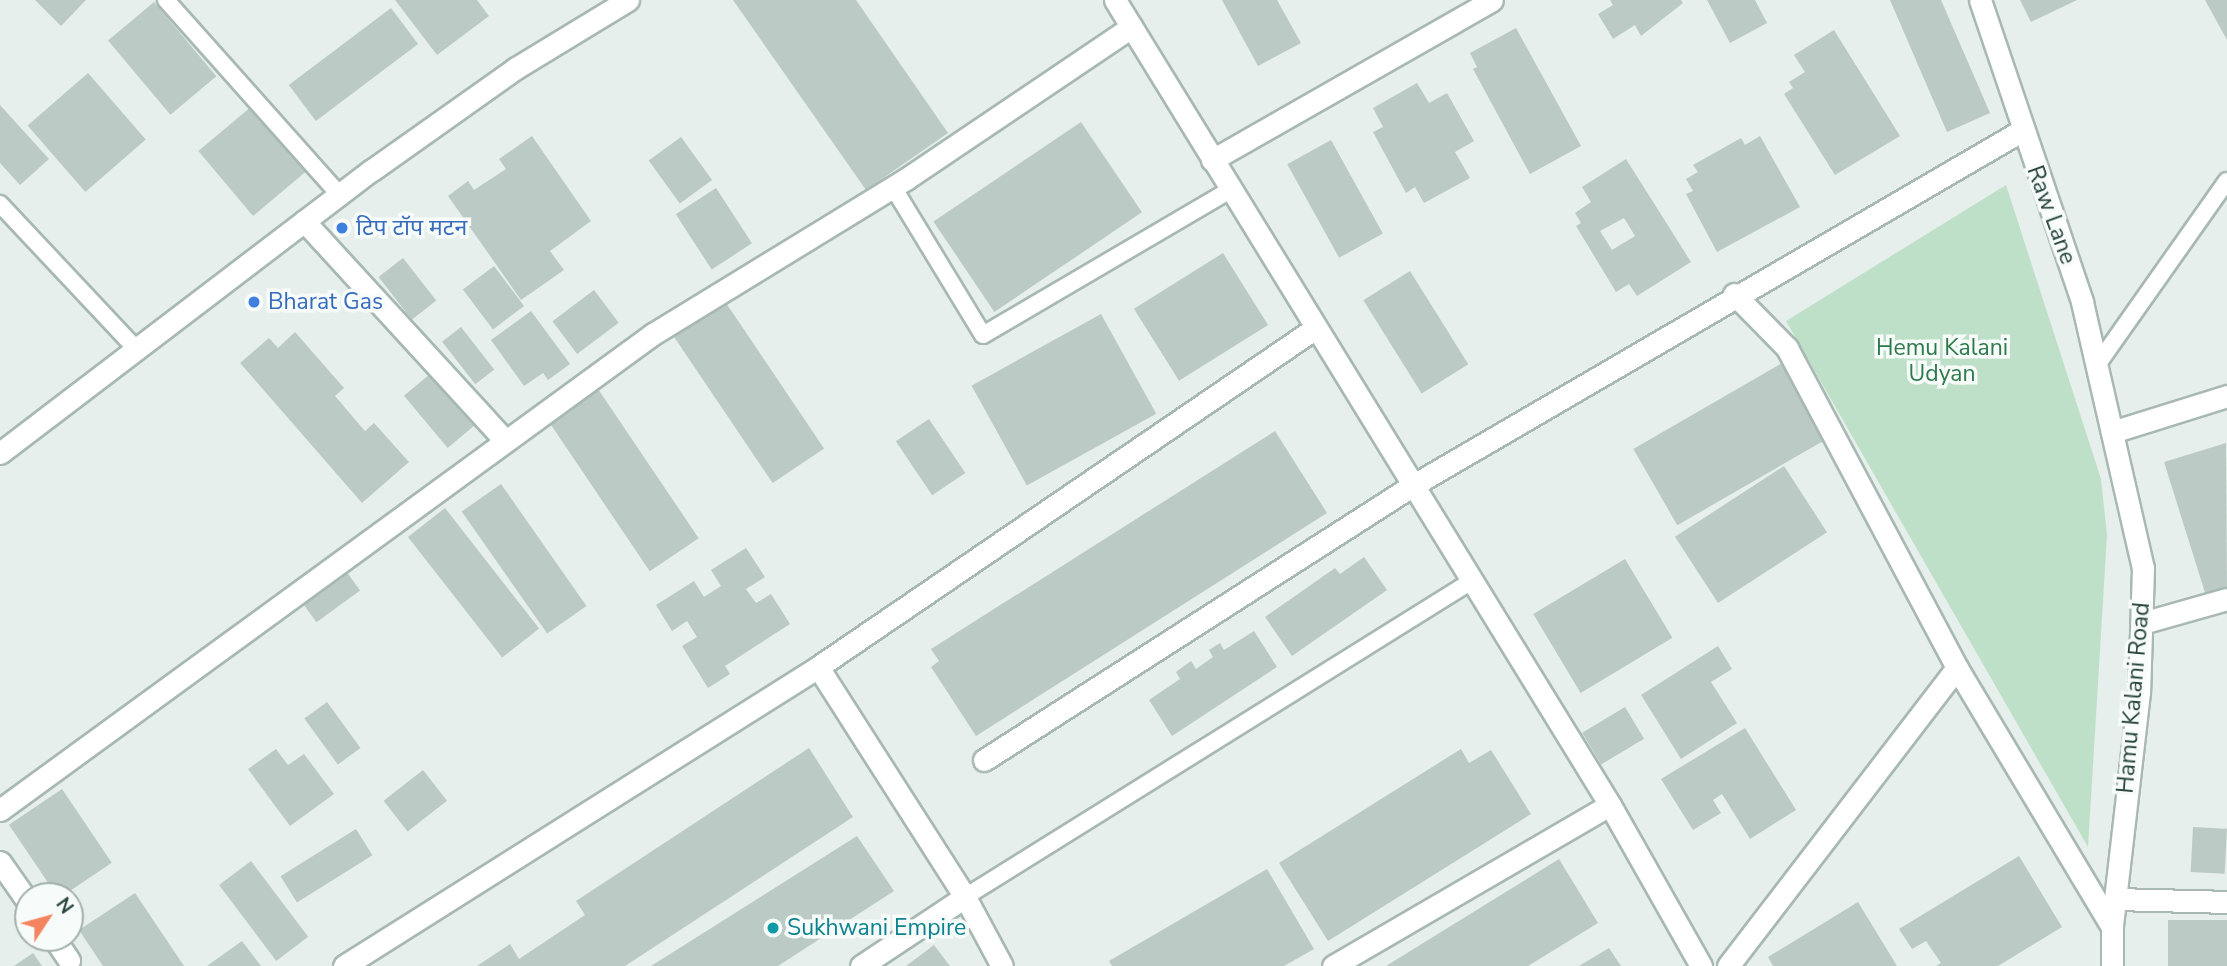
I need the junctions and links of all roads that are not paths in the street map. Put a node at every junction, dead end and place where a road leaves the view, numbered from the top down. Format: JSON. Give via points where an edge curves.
{"nodes":[{"id":1,"x":166,"y":0,"type":"edge"},
{"id":2,"x":628,"y":0,"type":"edge"},
{"id":3,"x":1115,"y":0,"type":"edge"},
{"id":4,"x":1492,"y":0,"type":"edge"},
{"id":5,"x":1980,"y":0,"type":"edge"},
{"id":6,"x":1131,"y":27,"type":"junction"},
{"id":7,"x":2021,"y":131,"type":"junction"},
{"id":8,"x":1212,"y":160,"type":"junction"},
{"id":9,"x":2227,"y":181,"type":"edge"},
{"id":10,"x":893,"y":187,"type":"junction"},
{"id":11,"x":1230,"y":190,"type":"junction"},
{"id":12,"x":340,"y":194,"type":"junction"},
{"id":13,"x":0,"y":204,"type":"edge"},
{"id":14,"x":304,"y":222,"type":"junction"},
{"id":15,"x":1734,"y":295,"type":"junction"},
{"id":16,"x":1314,"y":329,"type":"junction"},
{"id":17,"x":136,"y":349,"type":"junction"},
{"id":18,"x":2096,"y":365,"type":"junction"},
{"id":19,"x":2227,"y":396,"type":"edge"},
{"id":20,"x":2112,"y":432,"type":"junction"},
{"id":21,"x":505,"y":440,"type":"junction"},
{"id":22,"x":0,"y":453,"type":"edge"},
{"id":23,"x":1410,"y":487,"type":"junction"},
{"id":24,"x":1470,"y":582,"type":"junction"},
{"id":25,"x":2227,"y":599,"type":"edge"},
{"id":26,"x":2142,"y":623,"type":"junction"},
{"id":27,"x":818,"y":667,"type":"junction"},
{"id":28,"x":1957,"y":668,"type":"junction"},
{"id":29,"x":984,"y":760,"type":"dead end"},
{"id":30,"x":1610,"y":805,"type":"junction"},
{"id":31,"x":0,"y":810,"type":"edge"},
{"id":32,"x":0,"y":862,"type":"edge"},
{"id":33,"x":14,"y":882,"type":"edge"},
{"id":34,"x":965,"y":897,"type":"junction"},
{"id":35,"x":2115,"y":898,"type":"junction"},
{"id":36,"x":2227,"y":902,"type":"edge"},
{"id":37,"x":2112,"y":927,"type":"junction"},
{"id":38,"x":64,"y":952,"type":"edge"},
{"id":39,"x":69,"y":960,"type":"dead end"},
{"id":40,"x":344,"y":966,"type":"edge"},
{"id":41,"x":861,"y":966,"type":"edge"},
{"id":42,"x":1002,"y":966,"type":"edge"},
{"id":43,"x":1333,"y":966,"type":"edge"},
{"id":44,"x":1701,"y":966,"type":"edge"},
{"id":45,"x":1728,"y":966,"type":"edge"},
{"id":46,"x":2112,"y":966,"type":"edge"}],
"edges":[{"from":1,"to":12,"type":"lane"},
{"from":2,"to":12,"type":"street","via":[[516,68]]},
{"from":3,"to":6,"type":"street"},
{"from":4,"to":8,"type":"street"},
{"from":5,"to":7,"type":"street","name":"Raw Lane"},
{"from":6,"to":8,"type":"street"},
{"from":6,"to":10,"type":"street"},
{"from":7,"to":15,"type":"street"},
{"from":7,"to":18,"type":"street","name":"Raw Lane","via":[[2082,302]]},
{"from":8,"to":11,"type":"street"},
{"from":9,"to":18,"type":"lane"},
{"from":10,"to":11,"type":"lane","via":[[983,335]]},
{"from":10,"to":21,"type":"street","via":[[653,334]]},
{"from":11,"to":16,"type":"street"},
{"from":12,"to":14,"type":"street"},
{"from":13,"to":17,"type":"lane"},
{"from":14,"to":17,"type":"street"},
{"from":14,"to":21,"type":"street"},
{"from":15,"to":23,"type":"street"},
{"from":15,"to":28,"type":"street","via":[[1787,348]]},
{"from":16,"to":23,"type":"street"},
{"from":16,"to":27,"type":"street"},
{"from":17,"to":22,"type":"street"},
{"from":18,"to":20,"type":"street","name":"Raw Lane"},
{"from":19,"to":20,"type":"street"},
{"from":20,"to":26,"type":"street","name":"Hamu Kalani Road","via":[[2143,568]]},
{"from":21,"to":31,"type":"street"},
{"from":23,"to":24,"type":"street"},
{"from":23,"to":29,"type":"street"},
{"from":24,"to":30,"type":"street"},
{"from":24,"to":34,"type":"lane"},
{"from":25,"to":26,"type":"street"},
{"from":26,"to":35,"type":"street","name":"Hamu Kalani Road","via":[[2139,692]]},
{"from":27,"to":34,"type":"street"},
{"from":27,"to":40,"type":"street"},
{"from":28,"to":37,"type":"street"},
{"from":28,"to":45,"type":"street"},
{"from":30,"to":43,"type":"street"},
{"from":30,"to":44,"type":"street"},
{"from":32,"to":33,"type":"street"},
{"from":34,"to":41,"type":"street"},
{"from":34,"to":42,"type":"street"},
{"from":35,"to":36,"type":"street"},
{"from":35,"to":37,"type":"street","name":"Hamu Kalani Road"},
{"from":37,"to":46,"type":"street","name":"Hamu Kalani Road"},
{"from":38,"to":39,"type":"street"}]}
